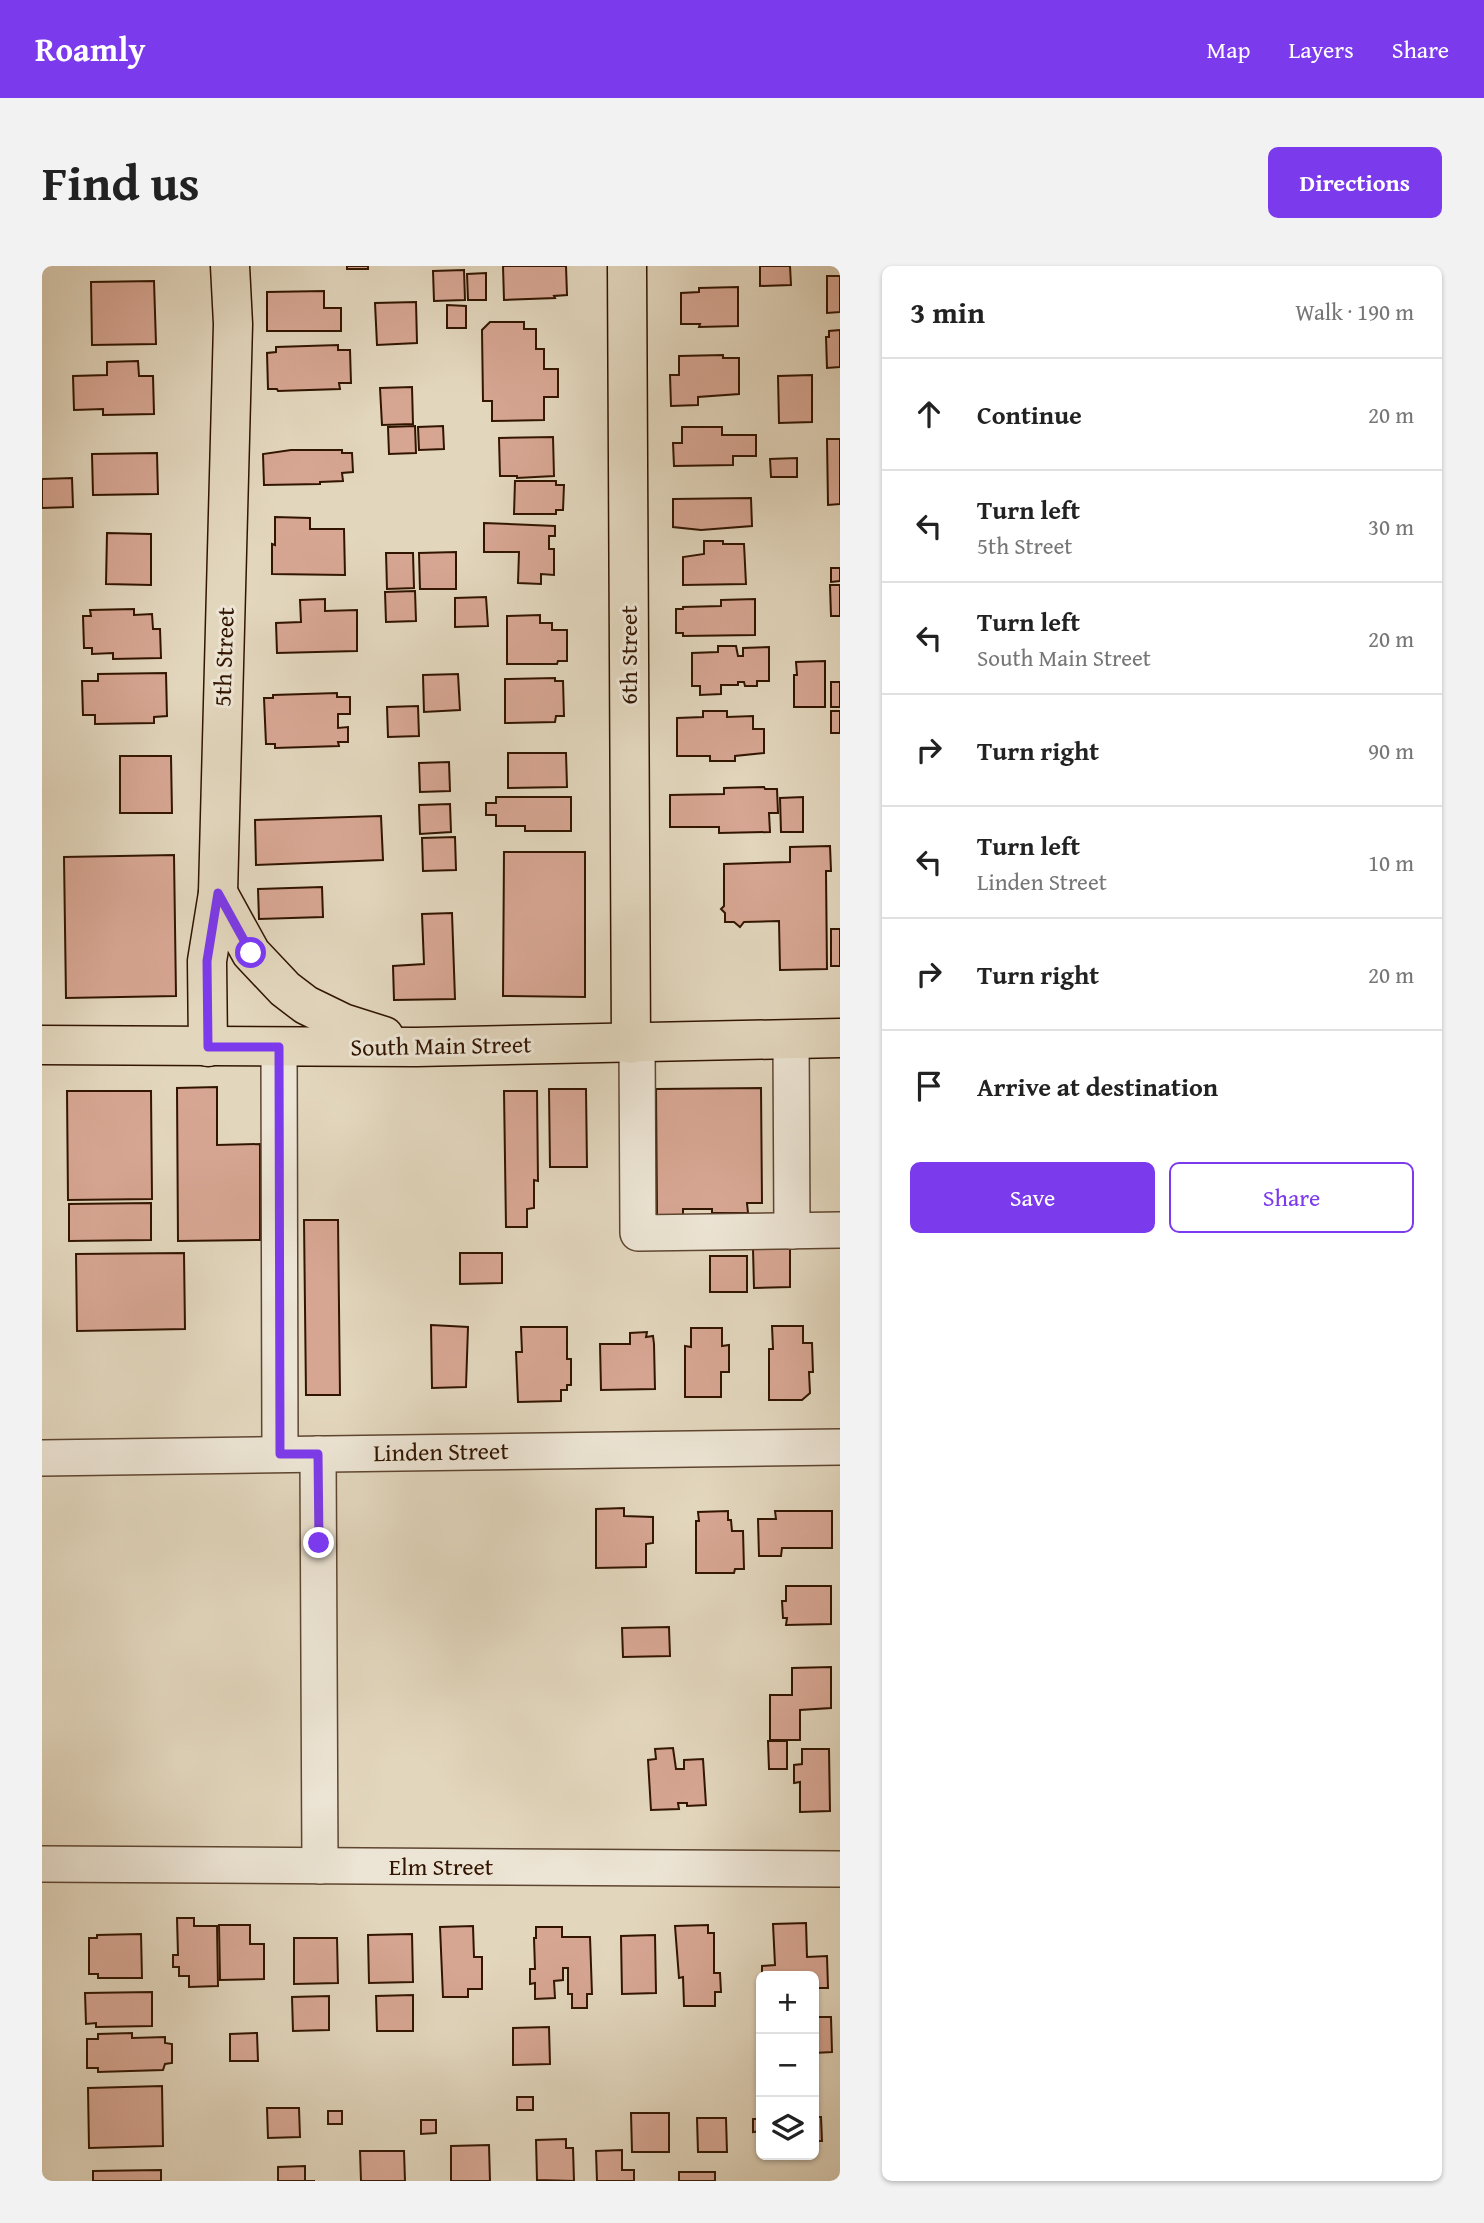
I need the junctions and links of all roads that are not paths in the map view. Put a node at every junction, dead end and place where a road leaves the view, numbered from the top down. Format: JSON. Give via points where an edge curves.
{"nodes":[{"id":1,"x":222,"y":266,"type":"edge"},
{"id":2,"x":230,"y":266,"type":"edge"},
{"id":3,"x":627,"y":266,"type":"edge"},
{"id":4,"x":233,"y":324,"type":"junction"},
{"id":5,"x":218,"y":893,"type":"junction"},
{"id":6,"x":840,"y":1038,"type":"edge"},
{"id":7,"x":791,"y":1040,"type":"junction"},
{"id":8,"x":634,"y":1044,"type":"junction"},
{"id":9,"x":42,"y":1045,"type":"edge"},
{"id":10,"x":416,"y":1046,"type":"junction"},
{"id":11,"x":208,"y":1047,"type":"junction"},
{"id":12,"x":279,"y":1047,"type":"junction"},
{"id":13,"x":840,"y":1230,"type":"edge"},
{"id":14,"x":792,"y":1231,"type":"junction"},
{"id":15,"x":840,"y":1447,"type":"edge"},
{"id":16,"x":280,"y":1454,"type":"junction"},
{"id":17,"x":318,"y":1454,"type":"junction"},
{"id":18,"x":42,"y":1458,"type":"edge"},
{"id":19,"x":42,"y":1864,"type":"edge"},
{"id":20,"x":320,"y":1866,"type":"junction"},
{"id":21,"x":840,"y":1869,"type":"edge"}],
"edges":[{"from":1,"to":4,"type":"main road"},
{"from":2,"to":4,"type":"main road","name":"5th Street"},
{"from":3,"to":8,"type":"main road","name":"6th Street"},
{"from":4,"to":5,"type":"main road","name":"5th Street"},
{"from":5,"to":10,"type":"main road","via":[[251,953],[285,989],[343,1023]]},
{"from":5,"to":11,"type":"main road","name":"5th Street","via":[[207,961]]},
{"from":6,"to":7,"type":"main road","name":"South Main Street"},
{"from":7,"to":8,"type":"main road","name":"South Main Street"},
{"from":7,"to":14,"type":"street"},
{"from":8,"to":10,"type":"main road","name":"South Main Street"},
{"from":8,"to":14,"type":"street","via":[[638,1233]]},
{"from":9,"to":11,"type":"main road","name":"South Main Street"},
{"from":10,"to":12,"type":"main road","name":"South Main Street"},
{"from":11,"to":12,"type":"main road","name":"South Main Street"},
{"from":12,"to":16,"type":"street"},
{"from":13,"to":14,"type":"street"},
{"from":15,"to":17,"type":"street","name":"Linden Street"},
{"from":16,"to":17,"type":"street","name":"Linden Street"},
{"from":16,"to":18,"type":"street","name":"Linden Street"},
{"from":17,"to":20,"type":"street"},
{"from":19,"to":20,"type":"street","name":"Elm Street"},
{"from":20,"to":21,"type":"street","name":"Elm Street"}]}
